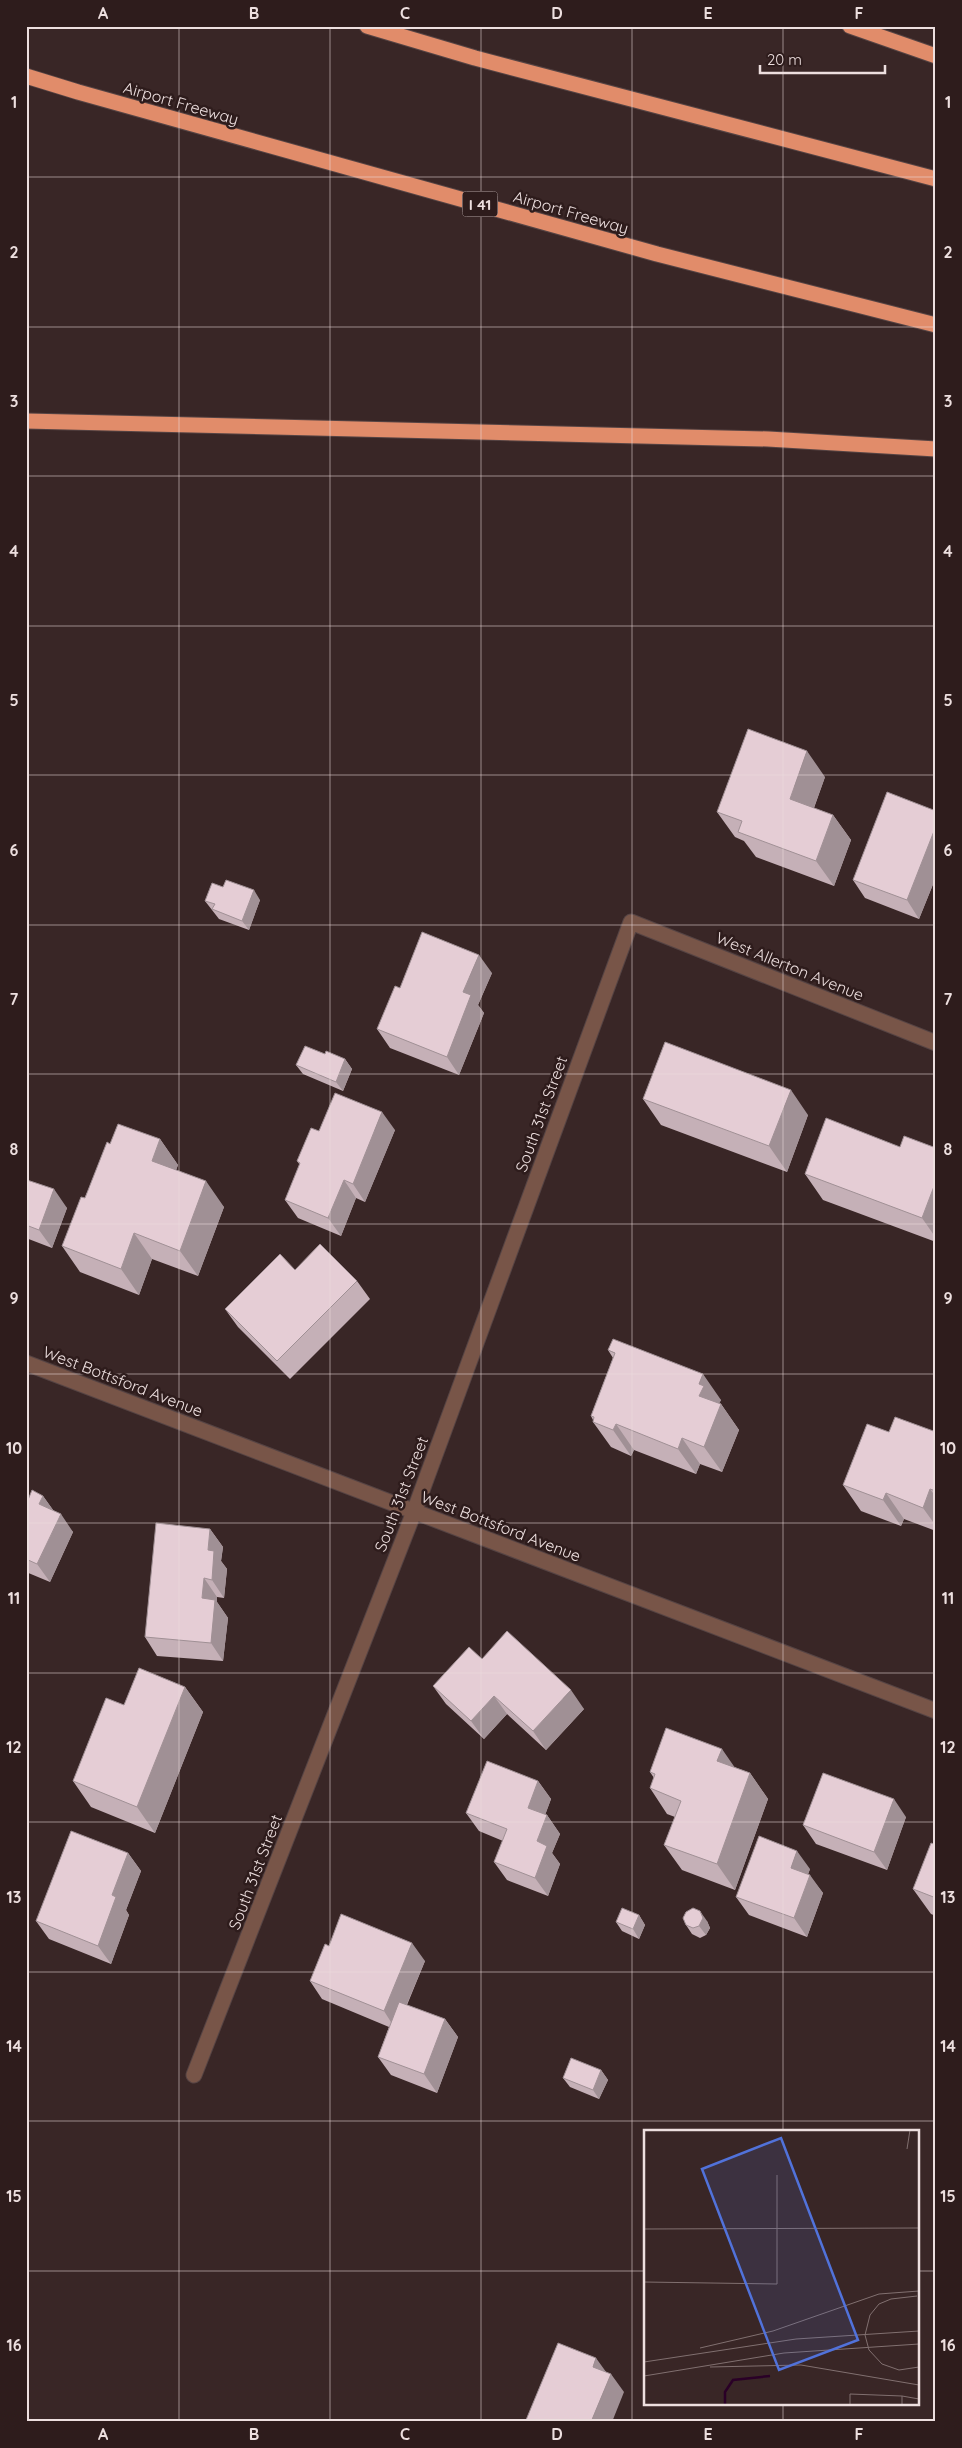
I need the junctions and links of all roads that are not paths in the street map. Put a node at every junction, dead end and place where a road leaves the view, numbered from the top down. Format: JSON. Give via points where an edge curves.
{"nodes":[{"id":1,"x":367,"y":26,"type":"edge"},
{"id":2,"x":850,"y":26,"type":"edge"},
{"id":3,"x":936,"y":56,"type":"edge"},
{"id":4,"x":26,"y":76,"type":"edge"},
{"id":5,"x":936,"y":178,"type":"edge"},
{"id":6,"x":936,"y":326,"type":"edge"},
{"id":7,"x":26,"y":421,"type":"edge"},
{"id":8,"x":936,"y":450,"type":"edge"},
{"id":9,"x":631,"y":922,"type":"joint"},
{"id":10,"x":936,"y":1044,"type":"edge"},
{"id":11,"x":26,"y":1363,"type":"edge"},
{"id":12,"x":414,"y":1512,"type":"junction"},
{"id":13,"x":936,"y":1711,"type":"edge"},
{"id":14,"x":194,"y":2076,"type":"dead end"}],
"edges":[{"from":1,"to":5,"type":"highway","via":[[494,63]]},
{"from":2,"to":3,"type":"highway"},
{"from":4,"to":6,"type":"highway","name":"Airport Freeway","number":"I 41","via":[[657,254]]},
{"from":7,"to":8,"type":"highway","via":[[768,439]]},
{"from":9,"to":10,"type":"street","name":"West Allerton Avenue"},
{"from":9,"to":12,"type":"street","name":"South 31st Street"},
{"from":11,"to":12,"type":"street","name":"West Bottsford Avenue"},
{"from":12,"to":13,"type":"street","name":"West Bottsford Avenue"},
{"from":12,"to":14,"type":"street","name":"South 31st Street"}]}
